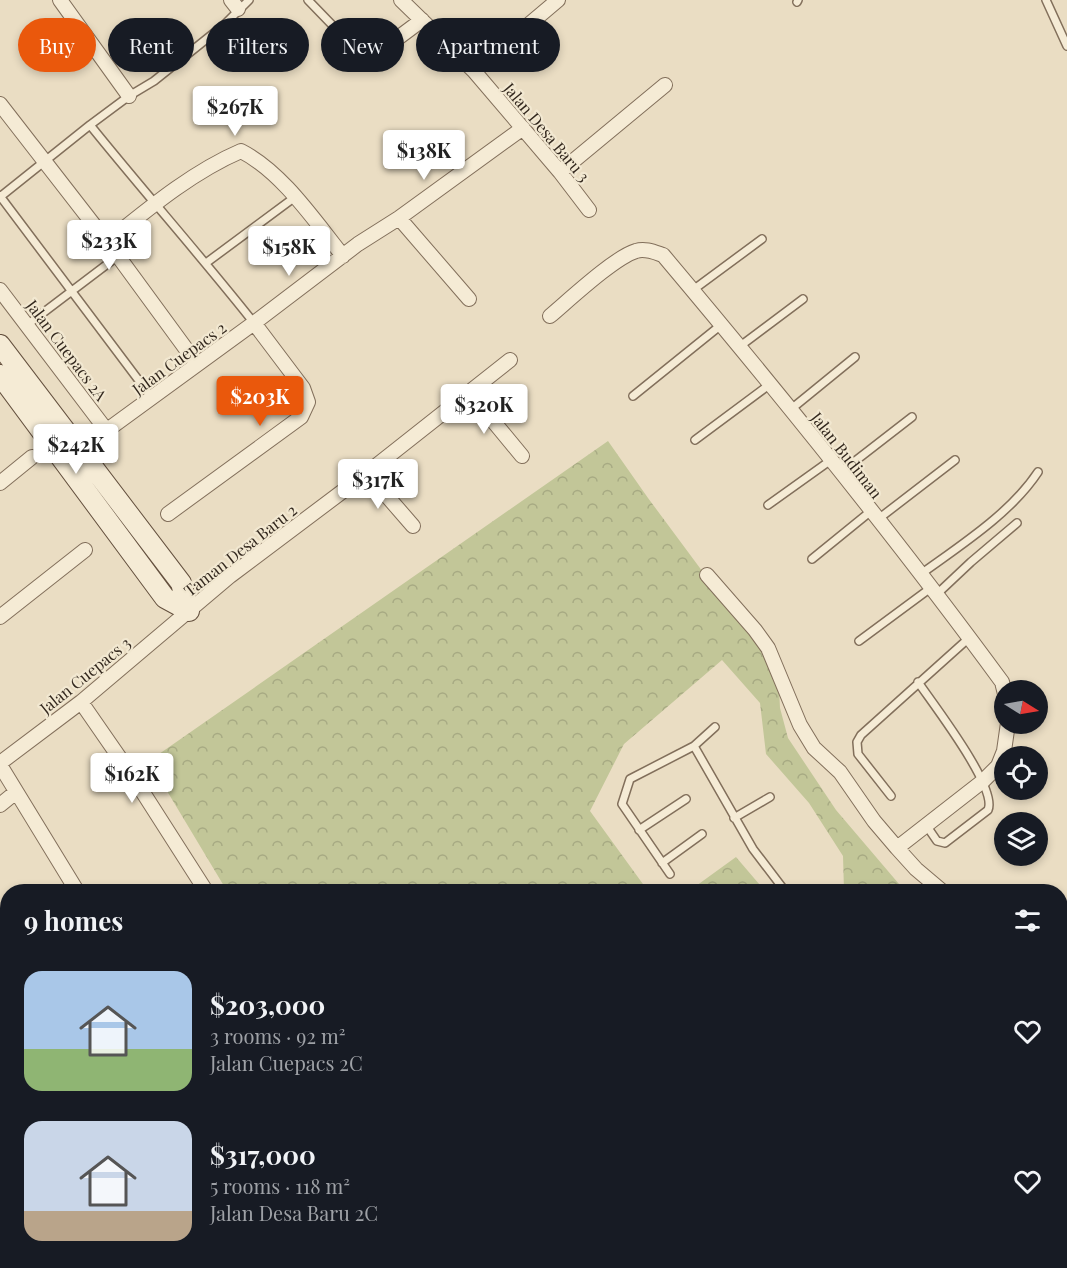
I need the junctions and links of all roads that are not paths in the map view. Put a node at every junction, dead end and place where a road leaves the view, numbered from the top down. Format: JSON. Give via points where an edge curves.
{"nodes":[{"id":1,"x":60,"y":0,"type":"edge"},
{"id":2,"x":308,"y":0,"type":"edge"},
{"id":3,"x":401,"y":0,"type":"edge"},
{"id":4,"x":558,"y":0,"type":"edge"},
{"id":5,"x":1046,"y":0,"type":"edge"},
{"id":6,"x":239,"y":3,"type":"edge"},
{"id":7,"x":325,"y":18,"type":"edge"},
{"id":8,"x":420,"y":18,"type":"edge"},
{"id":9,"x":536,"y":18,"type":"edge"},
{"id":10,"x":1067,"y":46,"type":"edge"},
{"id":11,"x":476,"y":72,"type":"edge"},
{"id":12,"x":665,"y":86,"type":"dead end"},
{"id":13,"x":129,"y":96,"type":"junction"},
{"id":14,"x":0,"y":104,"type":"edge"},
{"id":15,"x":90,"y":125,"type":"junction"},
{"id":16,"x":522,"y":128,"type":"junction"},
{"id":17,"x":44,"y":160,"type":"junction"},
{"id":18,"x":560,"y":172,"type":"junction"},
{"id":19,"x":0,"y":197,"type":"edge"},
{"id":20,"x":295,"y":197,"type":"junction"},
{"id":21,"x":154,"y":204,"type":"junction"},
{"id":22,"x":590,"y":210,"type":"dead end"},
{"id":23,"x":399,"y":218,"type":"junction"},
{"id":24,"x":762,"y":239,"type":"dead end"},
{"id":25,"x":107,"y":242,"type":"junction"},
{"id":26,"x":118,"y":256,"type":"junction"},
{"id":27,"x":343,"y":256,"type":"junction"},
{"id":28,"x":206,"y":263,"type":"junction"},
{"id":29,"x":0,"y":290,"type":"edge"},
{"id":30,"x":693,"y":290,"type":"junction"},
{"id":31,"x":72,"y":291,"type":"junction"},
{"id":32,"x":469,"y":299,"type":"dead end"},
{"id":33,"x":803,"y":299,"type":"dead end"},
{"id":34,"x":550,"y":316,"type":"dead end"},
{"id":35,"x":254,"y":323,"type":"junction"},
{"id":36,"x":27,"y":325,"type":"junction"},
{"id":37,"x":721,"y":325,"type":"junction"},
{"id":38,"x":0,"y":345,"type":"edge"},
{"id":39,"x":738,"y":347,"type":"junction"},
{"id":40,"x":855,"y":357,"type":"dead end"},
{"id":41,"x":510,"y":360,"type":"dead end"},
{"id":42,"x":197,"y":364,"type":"junction"},
{"id":43,"x":0,"y":375,"type":"edge"},
{"id":44,"x":769,"y":385,"type":"junction"},
{"id":45,"x":470,"y":393,"type":"junction"},
{"id":46,"x":633,"y":396,"type":"dead end"},
{"id":47,"x":152,"y":398,"type":"junction"},
{"id":48,"x":790,"y":410,"type":"junction"},
{"id":49,"x":912,"y":417,"type":"dead end"},
{"id":50,"x":107,"y":431,"type":"junction"},
{"id":51,"x":695,"y":440,"type":"dead end"},
{"id":52,"x":73,"y":455,"type":"junction"},
{"id":53,"x":522,"y":456,"type":"dead end"},
{"id":54,"x":32,"y":458,"type":"dead end"},
{"id":55,"x":831,"y":460,"type":"junction"},
{"id":56,"x":956,"y":460,"type":"dead end"},
{"id":57,"x":841,"y":472,"type":"junction"},
{"id":58,"x":1038,"y":472,"type":"dead end"},
{"id":59,"x":367,"y":473,"type":"junction"},
{"id":60,"x":0,"y":483,"type":"edge"},
{"id":61,"x":768,"y":505,"type":"dead end"},
{"id":62,"x":168,"y":514,"type":"dead end"},
{"id":63,"x":874,"y":516,"type":"junction"},
{"id":64,"x":1017,"y":523,"type":"dead end"},
{"id":65,"x":413,"y":526,"type":"dead end"},
{"id":66,"x":85,"y":550,"type":"dead end"},
{"id":67,"x":812,"y":560,"type":"dead end"},
{"id":68,"x":921,"y":574,"type":"junction"},
{"id":69,"x":707,"y":575,"type":"dead end"},
{"id":70,"x":935,"y":591,"type":"junction"},
{"id":71,"x":189,"y":611,"type":"junction"},
{"id":72,"x":0,"y":617,"type":"edge"},
{"id":73,"x":969,"y":638,"type":"junction"},
{"id":74,"x":859,"y":641,"type":"dead end"},
{"id":75,"x":1000,"y":680,"type":"edge"},
{"id":76,"x":918,"y":682,"type":"junction"},
{"id":77,"x":81,"y":702,"type":"junction"},
{"id":78,"x":715,"y":727,"type":"dead end"},
{"id":79,"x":1006,"y":734,"type":"edge"},
{"id":80,"x":694,"y":746,"type":"junction"},
{"id":81,"x":0,"y":764,"type":"edge"},
{"id":82,"x":983,"y":782,"type":"junction"},
{"id":83,"x":16,"y":792,"type":"junction"},
{"id":84,"x":891,"y":796,"type":"dead end"},
{"id":85,"x":770,"y":797,"type":"dead end"},
{"id":86,"x":686,"y":799,"type":"dead end"},
{"id":87,"x":0,"y":805,"type":"edge"},
{"id":88,"x":735,"y":818,"type":"junction"},
{"id":89,"x":926,"y":825,"type":"junction"},
{"id":90,"x":639,"y":830,"type":"junction"},
{"id":91,"x":702,"y":834,"type":"dead end"},
{"id":92,"x":897,"y":848,"type":"junction"},
{"id":93,"x":662,"y":863,"type":"junction"},
{"id":94,"x":670,"y":874,"type":"dead end"},
{"id":95,"x":72,"y":884,"type":"edge"},
{"id":96,"x":202,"y":884,"type":"edge"},
{"id":97,"x":780,"y":884,"type":"edge"},
{"id":98,"x":930,"y":884,"type":"edge"}],
"edges":[{"from":1,"to":13,"type":"street"},
{"from":2,"to":7,"type":"lane"},
{"from":3,"to":8,"type":"street","name":"Jalan Desa Baru 3"},
{"from":4,"to":9,"type":"street"},
{"from":5,"to":10,"type":"lane"},
{"from":6,"to":13,"type":"lane","via":[[224,25]]},
{"from":11,"to":16,"type":"street","name":"Jalan Desa Baru 3"},
{"from":12,"to":18,"type":"street"},
{"from":13,"to":15,"type":"lane"},
{"from":14,"to":17,"type":"street"},
{"from":15,"to":17,"type":"lane"},
{"from":15,"to":21,"type":"lane"},
{"from":16,"to":18,"type":"street","name":"Jalan Desa Baru 3"},
{"from":16,"to":23,"type":"street","name":"Jalan Cuepacs 2"},
{"from":17,"to":19,"type":"lane"},
{"from":17,"to":25,"type":"street"},
{"from":18,"to":22,"type":"street","name":"Jalan Desa Baru 3"},
{"from":19,"to":31,"type":"lane"},
{"from":20,"to":21,"type":"street","via":[[241,151]]},
{"from":20,"to":27,"type":"street"},
{"from":20,"to":28,"type":"lane"},
{"from":21,"to":25,"type":"street"},
{"from":21,"to":28,"type":"lane"},
{"from":23,"to":27,"type":"street","name":"Jalan Cuepacs 2"},
{"from":23,"to":32,"type":"street"},
{"from":24,"to":30,"type":"lane"},
{"from":25,"to":26,"type":"street"},
{"from":26,"to":31,"type":"lane"},
{"from":26,"to":42,"type":"street"},
{"from":27,"to":35,"type":"street","name":"Jalan Cuepacs 2"},
{"from":28,"to":35,"type":"lane"},
{"from":29,"to":36,"type":"street","name":"Jalan Cuepacs 2A"},
{"from":30,"to":34,"type":"street","name":"Jalan Budiman","via":[[663,255],[637,251],[622,257]]},
{"from":30,"to":37,"type":"street","name":"Jalan Budiman"},
{"from":31,"to":36,"type":"lane"},
{"from":31,"to":47,"type":"lane"},
{"from":33,"to":39,"type":"lane"},
{"from":35,"to":42,"type":"street","name":"Jalan Cuepacs 2"},
{"from":35,"to":62,"type":"street","via":[[303,388],[308,402],[301,417]]},
{"from":36,"to":50,"type":"street","name":"Jalan Cuepacs 2A"},
{"from":37,"to":39,"type":"street","name":"Jalan Budiman"},
{"from":37,"to":46,"type":"lane"},
{"from":38,"to":52,"type":"street"},
{"from":39,"to":44,"type":"street","name":"Jalan Budiman"},
{"from":40,"to":48,"type":"lane"},
{"from":41,"to":45,"type":"street","name":"Taman Desa Baru 2"},
{"from":42,"to":47,"type":"street","name":"Jalan Cuepacs 2"},
{"from":43,"to":52,"type":"street"},
{"from":44,"to":48,"type":"street","name":"Jalan Budiman"},
{"from":44,"to":51,"type":"lane"},
{"from":45,"to":53,"type":"street"},
{"from":45,"to":59,"type":"street","name":"Taman Desa Baru 2"},
{"from":47,"to":50,"type":"street","name":"Jalan Cuepacs 2"},
{"from":48,"to":55,"type":"street","name":"Jalan Budiman"},
{"from":49,"to":57,"type":"lane"},
{"from":50,"to":52,"type":"street","name":"Jalan Cuepacs 2"},
{"from":52,"to":71,"type":"street","via":[[165,598]]},
{"from":54,"to":60,"type":"street"},
{"from":55,"to":57,"type":"street","name":"Jalan Budiman"},
{"from":55,"to":61,"type":"lane"},
{"from":56,"to":63,"type":"lane"},
{"from":57,"to":63,"type":"street","name":"Jalan Budiman"},
{"from":58,"to":68,"type":"lane","via":[[1011,505]]},
{"from":59,"to":65,"type":"street"},
{"from":59,"to":71,"type":"street","name":"Taman Desa Baru 2"},
{"from":63,"to":67,"type":"lane"},
{"from":63,"to":68,"type":"street","name":"Jalan Budiman"},
{"from":64,"to":70,"type":"lane"},
{"from":66,"to":72,"type":"street"},
{"from":68,"to":70,"type":"street","name":"Jalan Budiman"},
{"from":69,"to":92,"type":"street","via":[[768,648],[800,725],[814,748],[840,772]]},
{"from":70,"to":73,"type":"street","name":"Jalan Budiman"},
{"from":70,"to":74,"type":"lane"},
{"from":71,"to":77,"type":"street","name":"Jalan Cuepacs 3"},
{"from":73,"to":75,"type":"street","name":"Jalan Budiman"},
{"from":73,"to":76,"type":"lane"},
{"from":76,"to":82,"type":"lane"},
{"from":76,"to":84,"type":"lane","via":[[857,742],[858,754]]},
{"from":77,"to":81,"type":"street","name":"Jalan Cuepacs 3"},
{"from":77,"to":96,"type":"street"},
{"from":78,"to":80,"type":"lane"},
{"from":79,"to":82,"type":"street","via":[[998,765]]},
{"from":80,"to":88,"type":"lane"},
{"from":80,"to":90,"type":"lane","via":[[630,779],[622,804]]},
{"from":81,"to":83,"type":"street"},
{"from":82,"to":89,"type":"street"},
{"from":82,"to":89,"type":"lane","via":[[990,806],[973,822],[945,843],[937,841]]},
{"from":83,"to":87,"type":"street"},
{"from":83,"to":95,"type":"street"},
{"from":85,"to":88,"type":"lane"},
{"from":86,"to":90,"type":"lane"},
{"from":88,"to":97,"type":"lane"},
{"from":89,"to":92,"type":"street"},
{"from":90,"to":93,"type":"lane"},
{"from":91,"to":93,"type":"lane"},
{"from":92,"to":98,"type":"street"},
{"from":93,"to":94,"type":"lane"}]}
